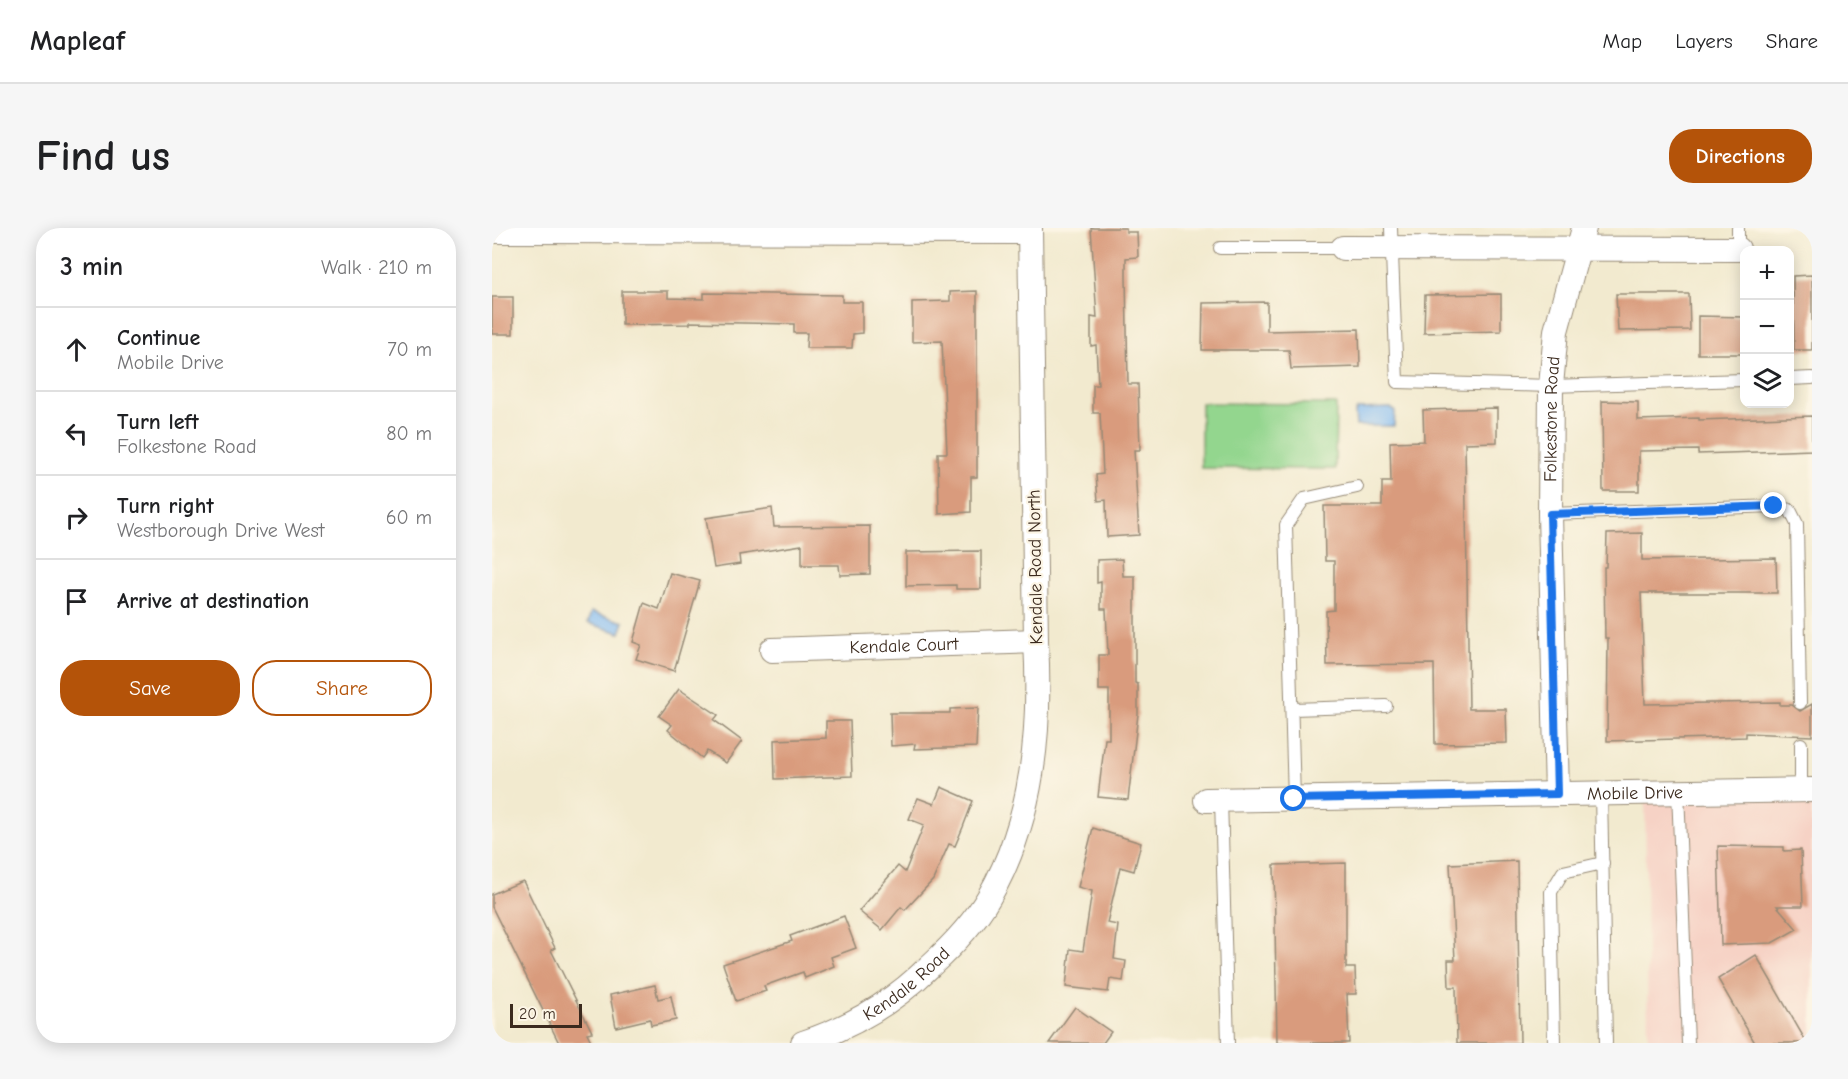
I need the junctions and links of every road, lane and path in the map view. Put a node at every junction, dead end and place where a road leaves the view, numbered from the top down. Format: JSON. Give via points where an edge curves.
{"nodes":[{"id":1,"x":1030,"y":230,"type":"edge"},
{"id":2,"x":492,"y":231,"type":"edge"},
{"id":3,"x":1392,"y":238,"type":"edge"},
{"id":4,"x":1738,"y":238,"type":"edge"},
{"id":5,"x":1581,"y":239,"type":"edge"},
{"id":6,"x":1220,"y":248,"type":"dead end"},
{"id":7,"x":1343,"y":248,"type":"joint"},
{"id":8,"x":1812,"y":378,"type":"edge"},
{"id":9,"x":1794,"y":379,"type":"edge"},
{"id":10,"x":1740,"y":380,"type":"edge"},
{"id":11,"x":1551,"y":386,"type":"junction"},
{"id":12,"x":1356,"y":487,"type":"dead end"},
{"id":13,"x":1550,"y":514,"type":"junction"},
{"id":14,"x":1036,"y":641,"type":"junction"},
{"id":15,"x":772,"y":650,"type":"dead end"},
{"id":16,"x":1800,"y":703,"type":"dead end"},
{"id":17,"x":1386,"y":706,"type":"dead end"},
{"id":18,"x":1293,"y":709,"type":"junction"},
{"id":19,"x":1801,"y":744,"type":"dead end"},
{"id":20,"x":1807,"y":790,"type":"edge"},
{"id":21,"x":1678,"y":791,"type":"junction"},
{"id":22,"x":1601,"y":793,"type":"junction"},
{"id":23,"x":1557,"y":794,"type":"junction"},
{"id":24,"x":1214,"y":799,"type":"joint"},
{"id":25,"x":1294,"y":799,"type":"junction"},
{"id":26,"x":1603,"y":863,"type":"junction"},
{"id":27,"x":989,"y":898,"type":"joint"},
{"id":28,"x":803,"y":1043,"type":"edge"},
{"id":29,"x":1228,"y":1043,"type":"edge"},
{"id":30,"x":1554,"y":1043,"type":"edge"},
{"id":31,"x":1606,"y":1043,"type":"edge"},
{"id":32,"x":1688,"y":1043,"type":"edge"}],
"edges":[{"from":1,"to":2,"type":"street"},
{"from":1,"to":14,"type":"street","name":"Kendale Road North"},
{"from":3,"to":5,"type":"street"},
{"from":3,"to":7,"type":"street"},
{"from":3,"to":11,"type":"lane","via":[[1397,382]]},
{"from":4,"to":5,"type":"street"},
{"from":5,"to":11,"type":"street","name":"Folkestone Road","via":[[1557,331]]},
{"from":6,"to":7,"type":"lane"},
{"from":8,"to":9,"type":"lane"},
{"from":10,"to":11,"type":"lane"},
{"from":11,"to":13,"type":"street","name":"Folkestone Road"},
{"from":12,"to":18,"type":"lane","via":[[1304,499],[1286,525]]},
{"from":13,"to":16,"type":"lane","via":[[1774,506],[1790,510],[1797,524]]},
{"from":13,"to":23,"type":"street","name":"Folkestone Road"},
{"from":14,"to":15,"type":"street","name":"Kendale Court"},
{"from":14,"to":27,"type":"street","name":"Kendale Road North","via":[[1039,696],[1029,793]]},
{"from":17,"to":18,"type":"lane"},
{"from":18,"to":25,"type":"lane"},
{"from":19,"to":20,"type":"lane"},
{"from":20,"to":21,"type":"street","name":"Mobile Drive"},
{"from":21,"to":22,"type":"street","name":"Mobile Drive"},
{"from":21,"to":32,"type":"lane"},
{"from":22,"to":23,"type":"street","name":"Mobile Drive"},
{"from":22,"to":26,"type":"lane"},
{"from":23,"to":25,"type":"street","name":"Mobile Drive"},
{"from":24,"to":25,"type":"street","name":"Mobile Drive"},
{"from":24,"to":29,"type":"lane"},
{"from":26,"to":30,"type":"lane","via":[[1563,872],[1551,892]]},
{"from":26,"to":31,"type":"lane"},
{"from":27,"to":28,"type":"street","name":"Kendale Road","via":[[956,942],[915,981],[851,1025]]}]}
